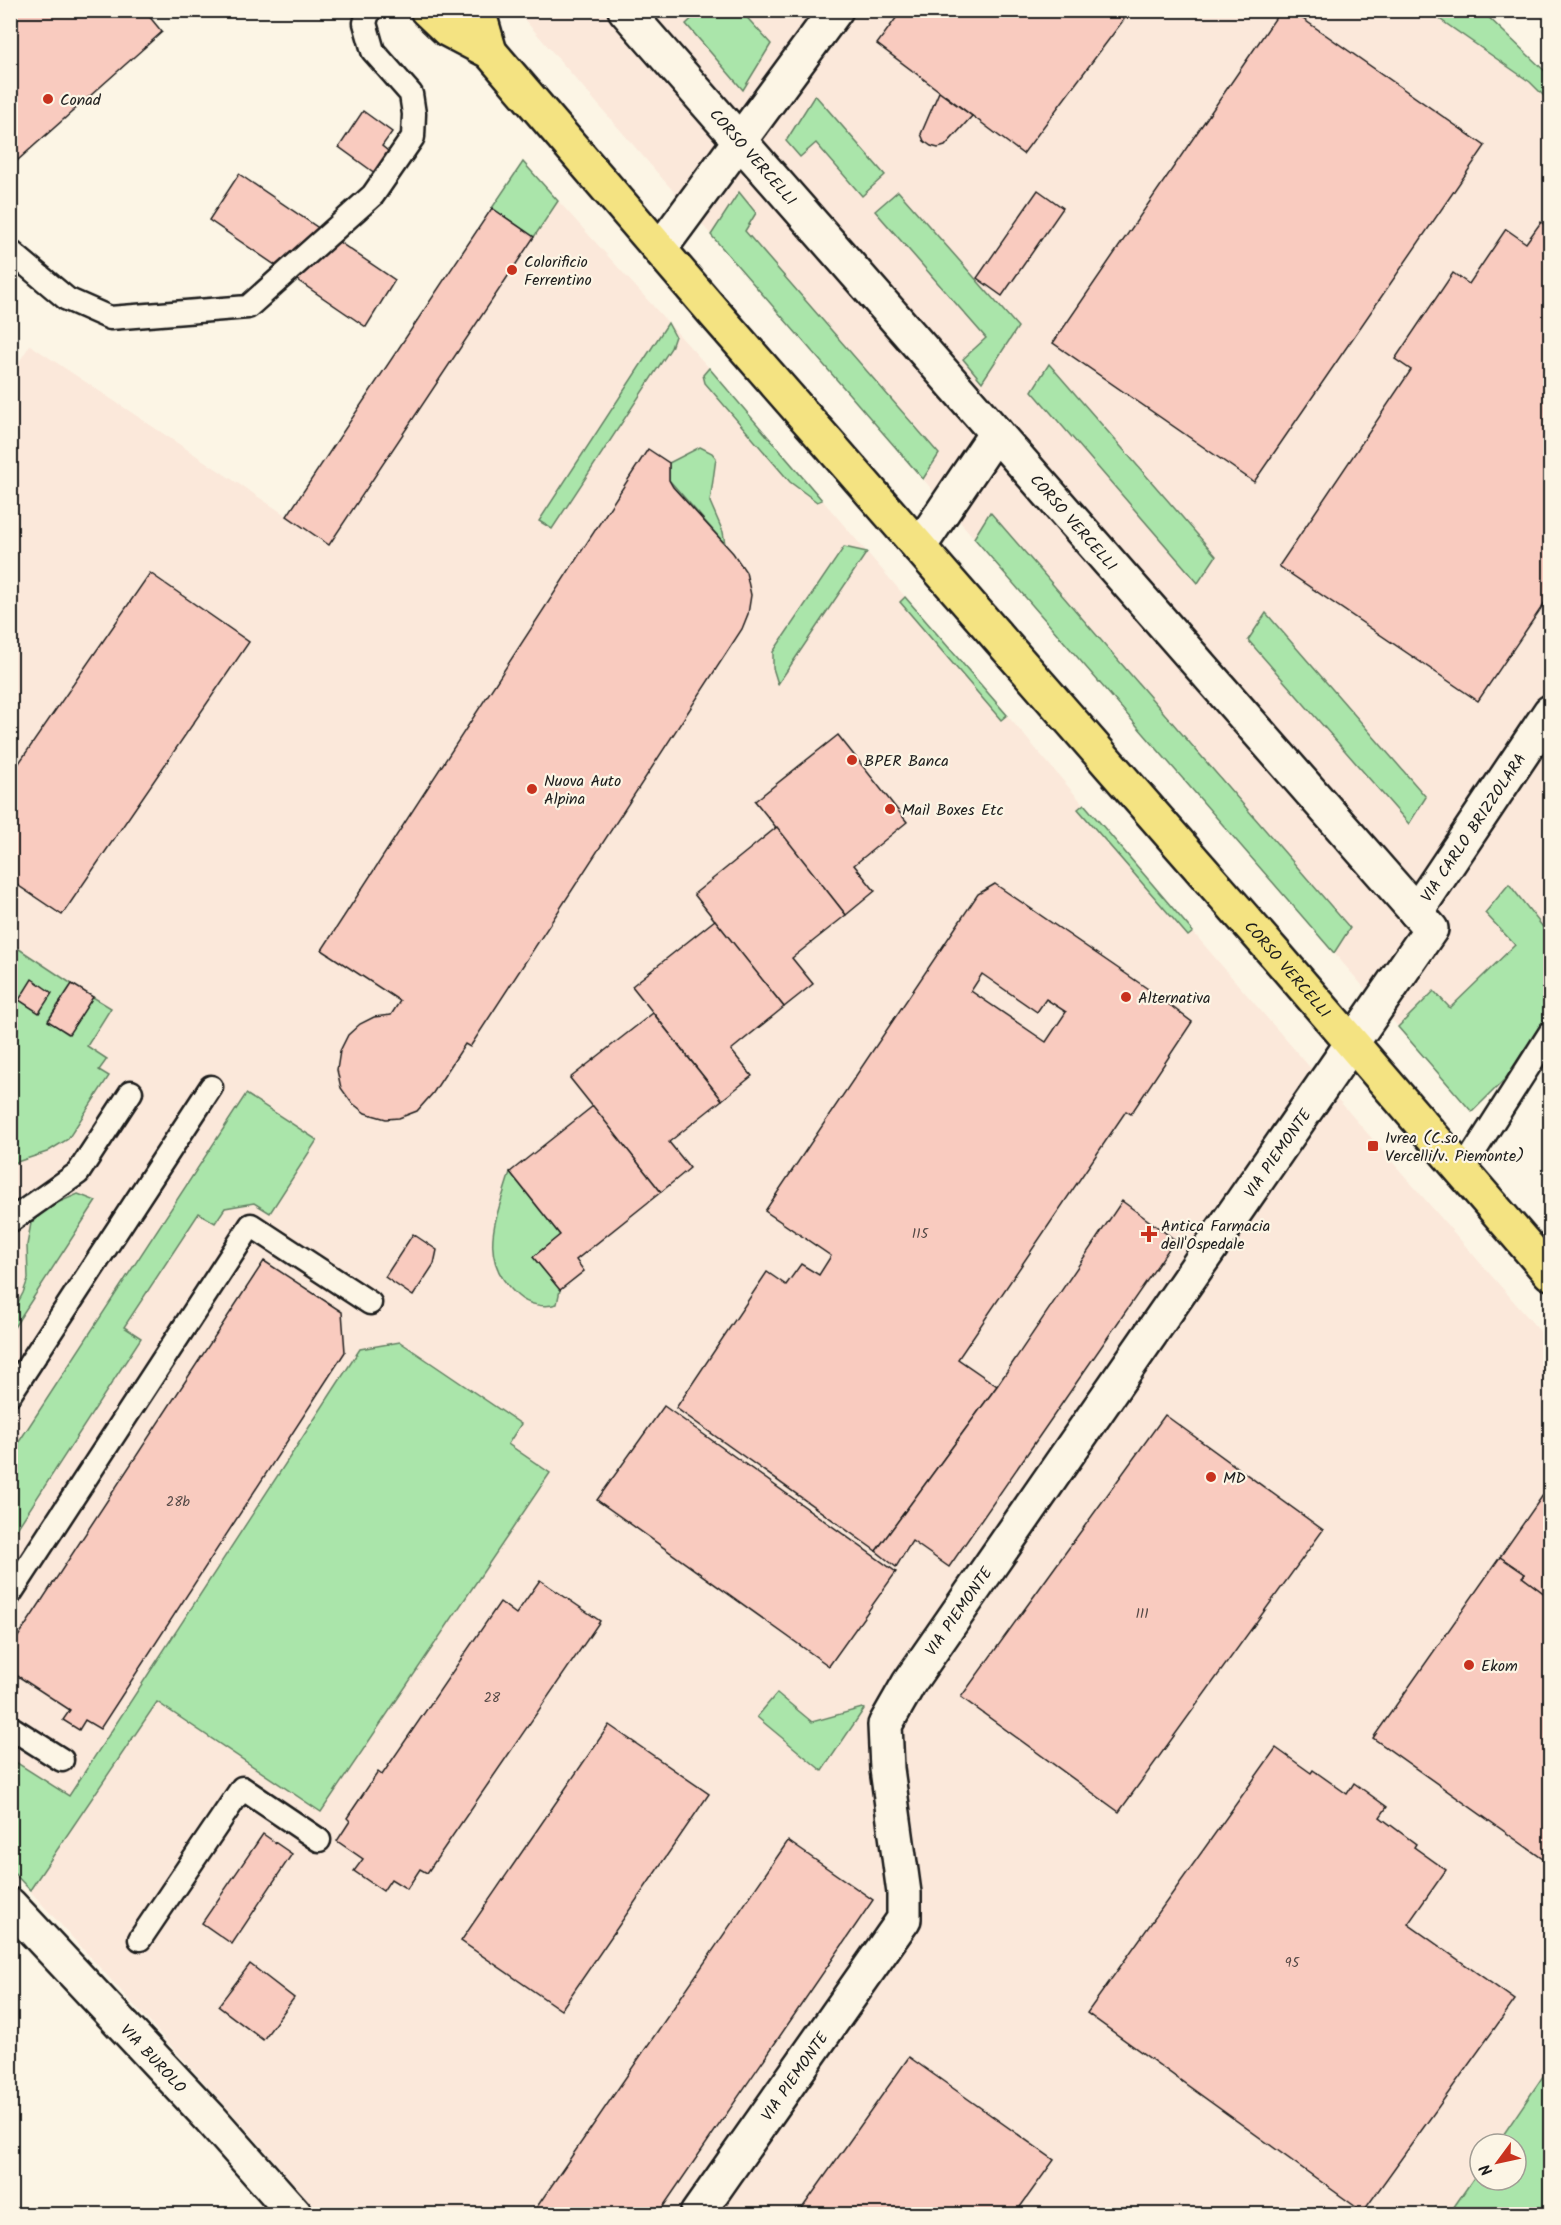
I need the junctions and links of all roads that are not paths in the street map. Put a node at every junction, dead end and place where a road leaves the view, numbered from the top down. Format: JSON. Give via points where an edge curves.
{"nodes":[{"id":1,"x":369,"y":10,"type":"edge"},
{"id":2,"x":427,"y":10,"type":"edge"},
{"id":3,"x":478,"y":10,"type":"edge"},
{"id":4,"x":625,"y":10,"type":"edge"},
{"id":5,"x":836,"y":10,"type":"edge"},
{"id":6,"x":490,"y":52,"type":"junction"},
{"id":7,"x":739,"y":141,"type":"junction"},
{"id":8,"x":660,"y":249,"type":"junction"},
{"id":9,"x":10,"y":251,"type":"edge"},
{"id":10,"x":996,"y":433,"type":"junction"},
{"id":11,"x":919,"y":547,"type":"junction"},
{"id":12,"x":1551,"y":712,"type":"edge"},
{"id":13,"x":1416,"y":912,"type":"junction"},
{"id":14,"x":1551,"y":1033,"type":"edge"},
{"id":15,"x":1353,"y":1044,"type":"junction"},
{"id":16,"x":210,"y":1087,"type":"dead end"},
{"id":17,"x":131,"y":1092,"type":"dead end"},
{"id":18,"x":1462,"y":1171,"type":"junction"},
{"id":19,"x":10,"y":1221,"type":"edge"},
{"id":20,"x":1551,"y":1273,"type":"edge"},
{"id":21,"x":370,"y":1303,"type":"dead end"},
{"id":22,"x":10,"y":1394,"type":"edge"},
{"id":23,"x":10,"y":1594,"type":"edge"},
{"id":24,"x":10,"y":1727,"type":"edge"},
{"id":25,"x":62,"y":1760,"type":"dead end"},
{"id":26,"x":319,"y":1840,"type":"dead end"},
{"id":27,"x":10,"y":1905,"type":"edge"},
{"id":28,"x":140,"y":1939,"type":"dead end"},
{"id":29,"x":295,"y":2214,"type":"edge"},
{"id":30,"x":697,"y":2214,"type":"edge"}],
"edges":[{"from":1,"to":9,"type":"lane","via":[[365,24],[373,51],[411,94],[413,137],[373,195],[248,307],[110,318],[67,299]]},
{"from":2,"to":6,"type":"main road","name":"CORSO VERCELLI","via":[[448,30]]},
{"from":3,"to":6,"type":"main road","name":"CORSO VERCELLI"},
{"from":4,"to":7,"type":"street","name":"CORSO VERCELLI"},
{"from":5,"to":7,"type":"street"},
{"from":6,"to":8,"type":"main road","name":"CORSO VERCELLI"},
{"from":7,"to":8,"type":"street"},
{"from":7,"to":10,"type":"street","name":"CORSO VERCELLI"},
{"from":8,"to":11,"type":"main road","name":"CORSO VERCELLI"},
{"from":10,"to":11,"type":"street"},
{"from":10,"to":13,"type":"street","name":"CORSO VERCELLI"},
{"from":11,"to":15,"type":"main road","name":"CORSO VERCELLI"},
{"from":12,"to":13,"type":"street","name":"VIA CARLO BRIZZOLARA"},
{"from":13,"to":15,"type":"street","name":"CORSO VERCELLI","via":[[1431,929]]},
{"from":14,"to":18,"type":"lane"},
{"from":15,"to":18,"type":"main road","name":"CORSO VERCELLI"},
{"from":15,"to":30,"type":"street","name":"VIA PIEMONTE","via":[[894,1708],[885,1725],[887,1769],[904,1918]]},
{"from":16,"to":22,"type":"lane"},
{"from":17,"to":19,"type":"lane","via":[[78,1173]]},
{"from":18,"to":20,"type":"main road","name":"CORSO VERCELLI"},
{"from":21,"to":23,"type":"lane","via":[[251,1225]]},
{"from":24,"to":25,"type":"lane"},
{"from":26,"to":28,"type":"lane","via":[[242,1788]]},
{"from":27,"to":29,"type":"street","name":"VIA BUROLO"}]}
